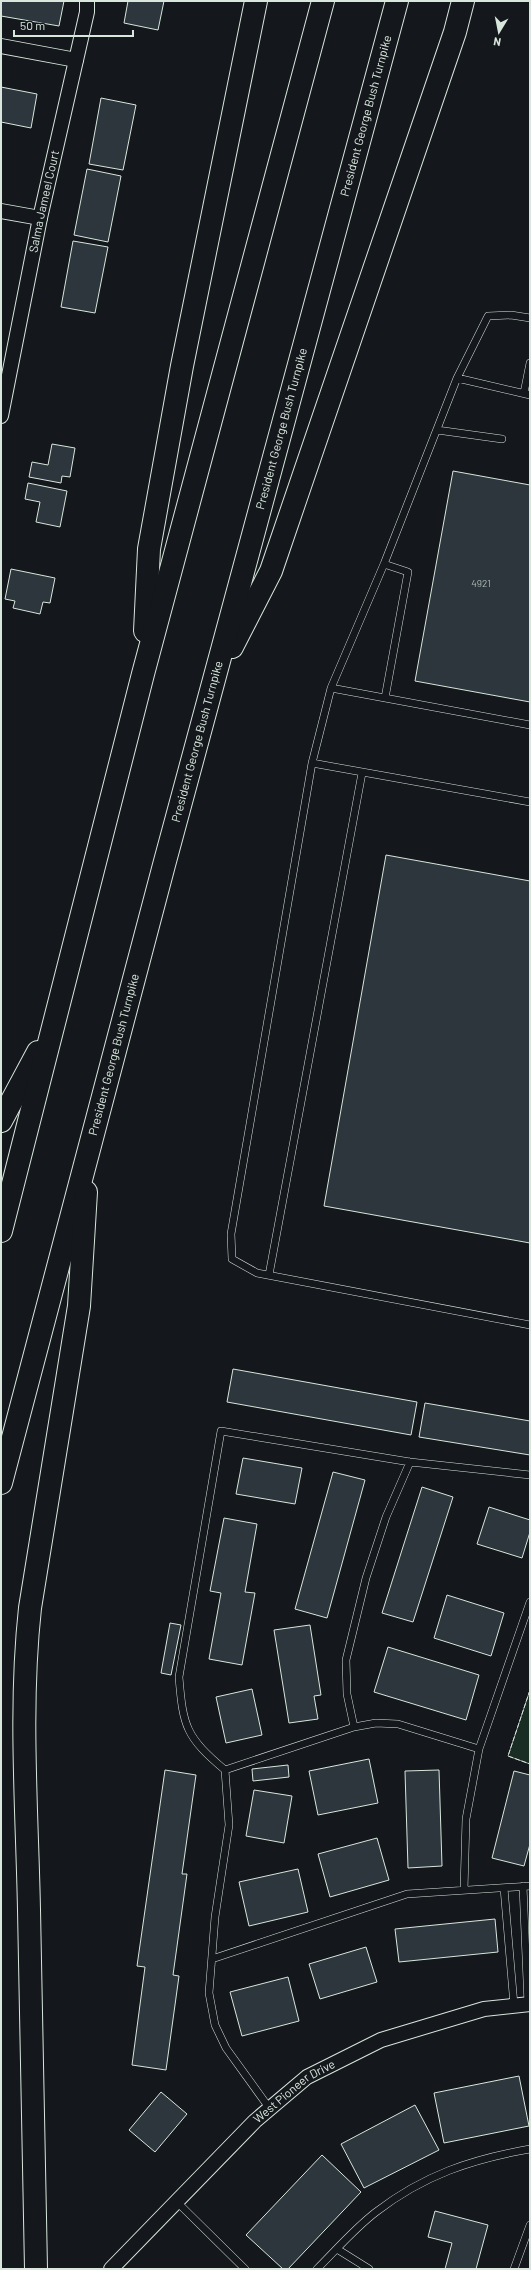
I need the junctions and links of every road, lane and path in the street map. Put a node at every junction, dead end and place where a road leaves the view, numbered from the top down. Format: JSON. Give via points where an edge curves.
{"nodes":[{"id":1,"x":87,"y":1,"type":"edge"},
{"id":2,"x":256,"y":1,"type":"edge"},
{"id":3,"x":324,"y":1,"type":"edge"},
{"id":4,"x":397,"y":1,"type":"edge"},
{"id":5,"x":463,"y":1,"type":"edge"},
{"id":6,"x":1,"y":46,"type":"edge"},
{"id":7,"x":76,"y":60,"type":"junction"},
{"id":8,"x":1,"y":210,"type":"edge"},
{"id":9,"x":40,"y":218,"type":"junction"},
{"id":10,"x":530,"y":318,"type":"edge"},
{"id":11,"x":530,"y":363,"type":"edge"},
{"id":12,"x":457,"y":378,"type":"junction"},
{"id":13,"x":527,"y":394,"type":"edge"},
{"id":14,"x":2,"y":407,"type":"edge"},
{"id":15,"x":437,"y":430,"type":"junction"},
{"id":16,"x":502,"y":439,"type":"dead end"},
{"id":17,"x":384,"y":564,"type":"junction"},
{"id":18,"x":142,"y":674,"type":"junction"},
{"id":19,"x":212,"y":687,"type":"junction"},
{"id":20,"x":331,"y":688,"type":"junction"},
{"id":21,"x":385,"y":698,"type":"junction"},
{"id":22,"x":530,"y":725,"type":"edge"},
{"id":23,"x":312,"y":763,"type":"junction"},
{"id":24,"x":362,"y":773,"type":"junction"},
{"id":25,"x":530,"y":802,"type":"edge"},
{"id":26,"x":58,"y":1009,"type":"junction"},
{"id":27,"x":1,"y":1121,"type":"edge"},
{"id":28,"x":90,"y":1142,"type":"junction"},
{"id":29,"x":1,"y":1231,"type":"edge"},
{"id":30,"x":269,"y":1275,"type":"junction"},
{"id":31,"x":530,"y":1325,"type":"edge"},
{"id":32,"x":410,"y":1462,"type":"junction"},
{"id":33,"x":530,"y":1475,"type":"edge"},
{"id":34,"x":1,"y":1483,"type":"edge"},
{"id":35,"x":530,"y":1602,"type":"edge"},
{"id":36,"x":354,"y":1727,"type":"junction"},
{"id":37,"x":479,"y":1749,"type":"junction"},
{"id":38,"x":225,"y":1770,"type":"junction"},
{"id":39,"x":526,"y":1886,"type":"edge"},
{"id":40,"x":504,"y":1888,"type":"junction"},
{"id":41,"x":464,"y":1890,"type":"junction"},
{"id":42,"x":212,"y":1960,"type":"junction"},
{"id":43,"x":529,"y":2004,"type":"edge"},
{"id":44,"x":514,"y":2005,"type":"junction"},
{"id":45,"x":270,"y":2109,"type":"junction"},
{"id":46,"x":530,"y":2148,"type":"edge"},
{"id":47,"x":177,"y":2202,"type":"junction"},
{"id":48,"x":530,"y":2225,"type":"edge"},
{"id":49,"x":336,"y":2249,"type":"junction"},
{"id":50,"x":36,"y":2269,"type":"edge"},
{"id":51,"x":111,"y":2269,"type":"edge"},
{"id":52,"x":245,"y":2269,"type":"edge"},
{"id":53,"x":317,"y":2269,"type":"edge"},
{"id":54,"x":369,"y":2269,"type":"edge"},
{"id":55,"x":514,"y":2269,"type":"edge"}],
"edges":[{"from":1,"to":7,"type":"street","name":"Salma Jameel Court","via":[[87,12]]},
{"from":2,"to":18,"type":"highway","via":[[182,366],[149,549]]},
{"from":3,"to":18,"type":"highway"},
{"from":4,"to":19,"type":"highway","name":"President George Bush Turnpike"},
{"from":5,"to":19,"type":"highway","via":[[455,32],[271,572]]},
{"from":6,"to":7,"type":"street"},
{"from":7,"to":9,"type":"street","name":"Salma Jameel Court"},
{"from":8,"to":9,"type":"street"},
{"from":9,"to":14,"type":"street","name":"Salma Jameel Court"},
{"from":10,"to":12,"type":"lane","via":[[511,315],[488,316]]},
{"from":11,"to":13,"type":"lane"},
{"from":12,"to":13,"type":"lane"},
{"from":12,"to":15,"type":"lane"},
{"from":15,"to":16,"type":"lane"},
{"from":15,"to":17,"type":"lane"},
{"from":17,"to":20,"type":"lane"},
{"from":17,"to":21,"type":"lane","via":[[408,572]]},
{"from":18,"to":26,"type":"highway"},
{"from":19,"to":28,"type":"highway","name":"President George Bush Turnpike"},
{"from":20,"to":21,"type":"lane"},
{"from":20,"to":23,"type":"lane"},
{"from":21,"to":22,"type":"lane"},
{"from":23,"to":24,"type":"lane"},
{"from":23,"to":30,"type":"lane","via":[[232,1234],[232,1259],[257,1273]]},
{"from":24,"to":25,"type":"lane"},
{"from":24,"to":30,"type":"lane"},
{"from":26,"to":27,"type":"highway","via":[[46,1039]]},
{"from":26,"to":29,"type":"highway"},
{"from":28,"to":34,"type":"highway","name":"President George Bush Turnpike"},
{"from":28,"to":50,"type":"highway","via":[[79,1306],[30,1608],[25,1658],[23,1714]]},
{"from":30,"to":31,"type":"lane"},
{"from":32,"to":33,"type":"lane"},
{"from":32,"to":36,"type":"lane","via":[[386,1517],[366,1578],[346,1660],[347,1694]]},
{"from":32,"to":38,"type":"lane","via":[[221,1431],[179,1677],[182,1708],[189,1732],[203,1750]]},
{"from":35,"to":37,"type":"lane"},
{"from":36,"to":37,"type":"lane","via":[[376,1723],[398,1724]]},
{"from":36,"to":38,"type":"lane"},
{"from":37,"to":41,"type":"lane","via":[[466,1819]]},
{"from":38,"to":42,"type":"lane","via":[[229,1825],[215,1917]]},
{"from":39,"to":40,"type":"lane"},
{"from":39,"to":43,"type":"lane"},
{"from":40,"to":41,"type":"lane"},
{"from":40,"to":44,"type":"lane"},
{"from":41,"to":42,"type":"lane","via":[[407,1894]]},
{"from":42,"to":45,"type":"lane","via":[[209,1992],[216,2025],[226,2048]]},
{"from":43,"to":44,"type":"street","name":"West Pioneer Drive"},
{"from":44,"to":45,"type":"street","name":"West Pioneer Drive","via":[[484,2009],[381,2040],[307,2077]]},
{"from":45,"to":47,"type":"street","name":"West Pioneer Drive","via":[[255,2121]]},
{"from":46,"to":49,"type":"lane","via":[[476,2159],[443,2172],[376,2212]]},
{"from":47,"to":51,"type":"street","name":"West Pioneer Drive"},
{"from":47,"to":52,"type":"lane"},
{"from":48,"to":55,"type":"lane"},
{"from":49,"to":53,"type":"lane"},
{"from":49,"to":54,"type":"lane"}]}
